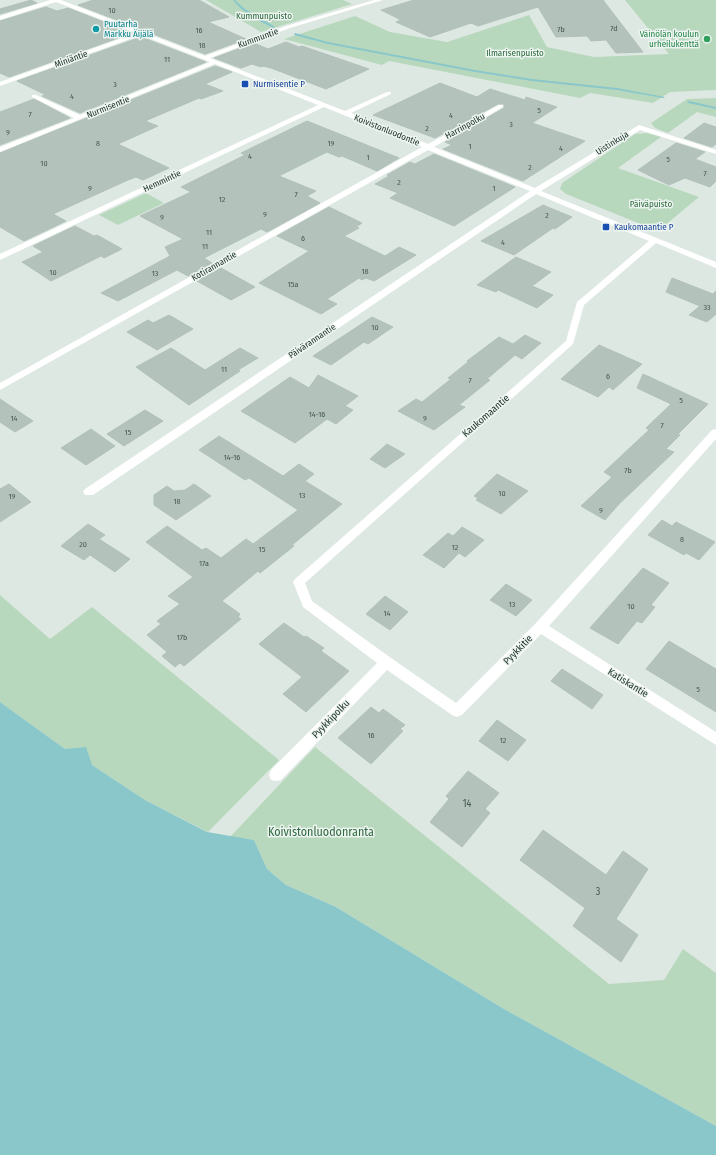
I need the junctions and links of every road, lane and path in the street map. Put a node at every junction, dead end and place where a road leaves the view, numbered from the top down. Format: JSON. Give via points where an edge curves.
{"nodes":[{"id":1,"x":59,"y":0,"type":"edge"},
{"id":2,"x":380,"y":0,"type":"edge"},
{"id":3,"x":0,"y":18,"type":"edge"},
{"id":4,"x":142,"y":33,"type":"junction"},
{"id":5,"x":205,"y":58,"type":"junction"},
{"id":6,"x":216,"y":62,"type":"junction"},
{"id":7,"x":0,"y":84,"type":"edge"},
{"id":8,"x":389,"y":93,"type":"dead end"},
{"id":9,"x":34,"y":96,"type":"dead end"},
{"id":10,"x":323,"y":105,"type":"junction"},
{"id":11,"x":501,"y":106,"type":"dead end"},
{"id":12,"x":345,"y":113,"type":"junction"},
{"id":13,"x":80,"y":118,"type":"junction"},
{"id":14,"x":428,"y":147,"type":"junction"},
{"id":15,"x":0,"y":150,"type":"edge"},
{"id":16,"x":716,"y":152,"type":"edge"},
{"id":17,"x":536,"y":191,"type":"junction"},
{"id":18,"x":656,"y":240,"type":"junction"},
{"id":19,"x":0,"y":257,"type":"edge"},
{"id":20,"x":716,"y":265,"type":"edge"},
{"id":21,"x":0,"y":387,"type":"edge"},
{"id":22,"x":716,"y":432,"type":"edge"},
{"id":23,"x":89,"y":492,"type":"dead end"},
{"id":24,"x":299,"y":582,"type":"joint"},
{"id":25,"x":540,"y":627,"type":"junction"},
{"id":26,"x":386,"y":662,"type":"junction"},
{"id":27,"x":716,"y":739,"type":"edge"},
{"id":28,"x":276,"y":776,"type":"dead end"}],
"edges":[{"from":1,"to":3,"type":"street"},
{"from":1,"to":4,"type":"street","name":"Koivistonluodontie"},
{"from":2,"to":5,"type":"street","name":"Kummuntie","via":[[288,27]]},
{"from":4,"to":5,"type":"street","name":"Koivistonluodontie"},
{"from":4,"to":7,"type":"street","name":"Miniäntie"},
{"from":5,"to":6,"type":"street","name":"Koivistonluodontie"},
{"from":6,"to":10,"type":"street","name":"Koivistonluodontie"},
{"from":6,"to":13,"type":"street","name":"Nurmisentie"},
{"from":8,"to":12,"type":"street"},
{"from":9,"to":13,"type":"street"},
{"from":10,"to":12,"type":"street","name":"Koivistonluodontie"},
{"from":10,"to":19,"type":"street","name":"Hemmintie"},
{"from":11,"to":14,"type":"street","name":"Harrinpolku"},
{"from":12,"to":14,"type":"street","name":"Koivistonluodontie"},
{"from":13,"to":15,"type":"street","name":"Nurmisentie"},
{"from":14,"to":17,"type":"street","name":"Koivistonluodontie"},
{"from":14,"to":21,"type":"street","name":"Kotirannantie"},
{"from":16,"to":17,"type":"street","name":"Uistinkuja","via":[[638,127]]},
{"from":17,"to":18,"type":"street","name":"Koivistonluodontie"},
{"from":17,"to":23,"type":"street","name":"Päivärannantie"},
{"from":18,"to":20,"type":"street","name":"Koivistonluodontie"},
{"from":18,"to":24,"type":"street","name":"Kaukomaantie","via":[[580,304],[570,342]]},
{"from":22,"to":25,"type":"street","name":"Pyykkitie"},
{"from":24,"to":26,"type":"street","name":"Pyykkitie","via":[[307,604]]},
{"from":25,"to":26,"type":"street","name":"Pyykkitie","via":[[458,711]]},
{"from":25,"to":27,"type":"street","name":"Katiskantie"},
{"from":26,"to":28,"type":"street","name":"Pyykkipolku"}]}
